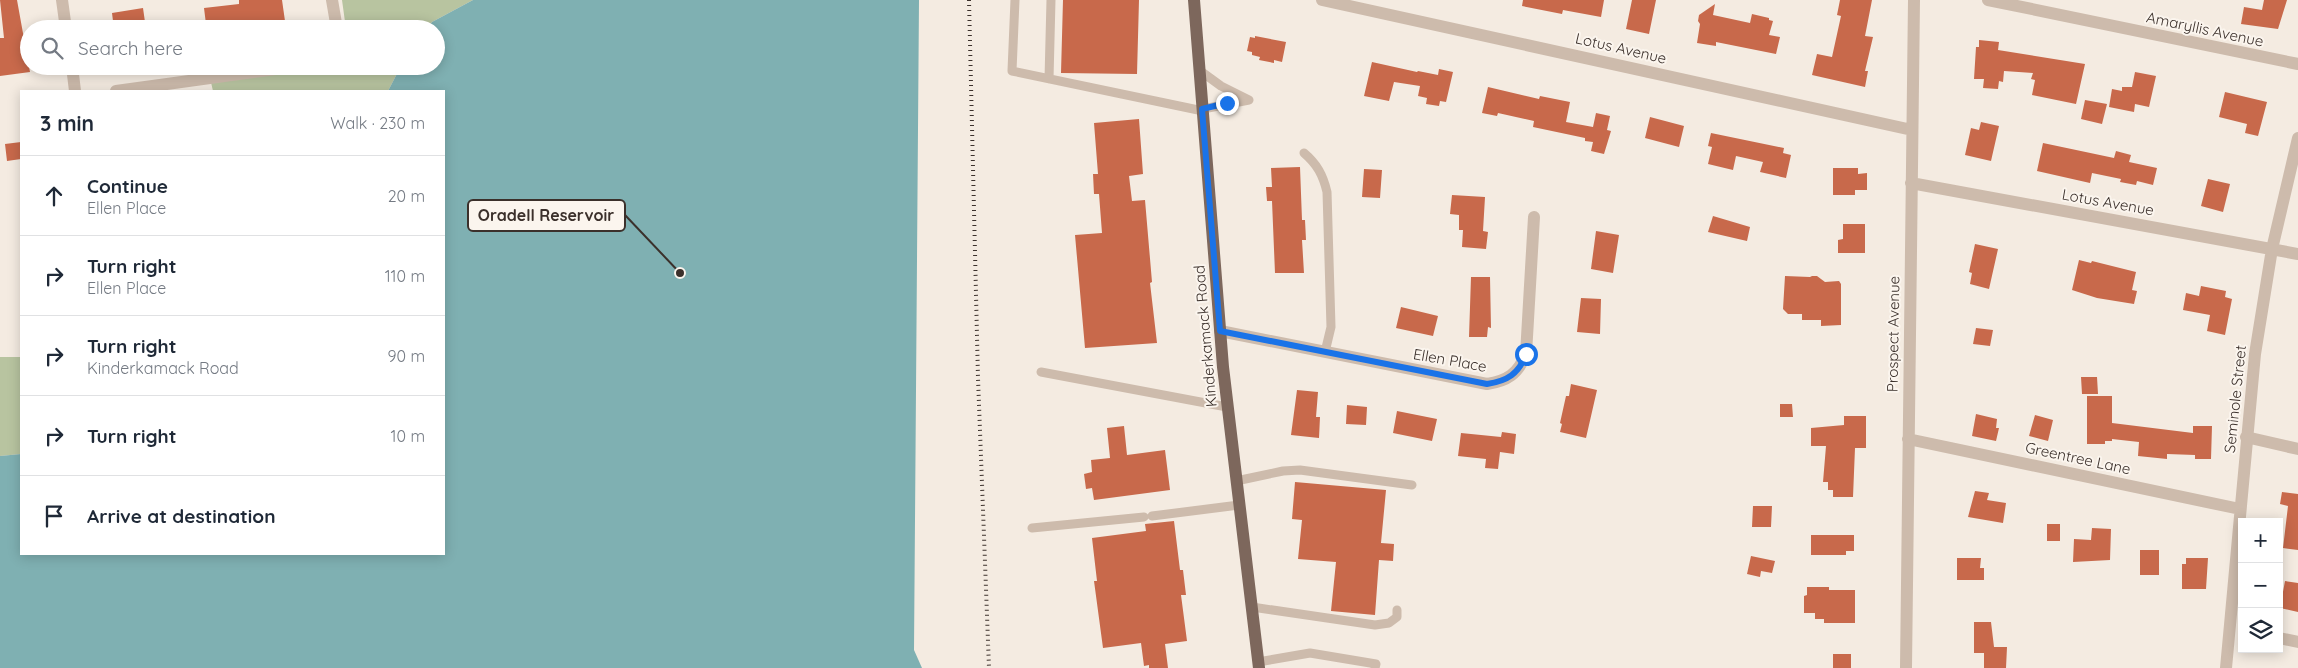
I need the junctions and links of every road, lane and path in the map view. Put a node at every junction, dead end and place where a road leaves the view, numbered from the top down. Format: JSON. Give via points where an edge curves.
{"nodes":[{"id":1,"x":62,"y":0,"type":"edge"},
{"id":2,"x":332,"y":0,"type":"edge"},
{"id":3,"x":1014,"y":0,"type":"edge"},
{"id":4,"x":1052,"y":0,"type":"edge"},
{"id":5,"x":1194,"y":0,"type":"edge"},
{"id":6,"x":1322,"y":0,"type":"edge"},
{"id":7,"x":1914,"y":0,"type":"edge"},
{"id":8,"x":1988,"y":0,"type":"edge"},
{"id":9,"x":65,"y":20,"type":"edge"},
{"id":10,"x":335,"y":20,"type":"edge"},
{"id":11,"x":2298,"y":64,"type":"edge"},
{"id":12,"x":1199,"y":70,"type":"junction"},
{"id":13,"x":73,"y":75,"type":"edge"},
{"id":14,"x":232,"y":75,"type":"edge"},
{"id":15,"x":1049,"y":79,"type":"junction"},
{"id":16,"x":75,"y":90,"type":"edge"},
{"id":17,"x":123,"y":90,"type":"edge"},
{"id":18,"x":1203,"y":110,"type":"junction"},
{"id":19,"x":1912,"y":130,"type":"junction"},
{"id":20,"x":2298,"y":138,"type":"edge"},
{"id":21,"x":1304,"y":153,"type":"dead end"},
{"id":22,"x":1911,"y":182,"type":"junction"},
{"id":23,"x":1534,"y":217,"type":"dead end"},
{"id":24,"x":2272,"y":249,"type":"junction"},
{"id":25,"x":2298,"y":254,"type":"edge"},
{"id":26,"x":1220,"y":331,"type":"junction"},
{"id":27,"x":1326,"y":352,"type":"junction"},
{"id":28,"x":1040,"y":372,"type":"dead end"},
{"id":29,"x":1227,"y":407,"type":"junction"},
{"id":30,"x":2246,"y":438,"type":"junction"},
{"id":31,"x":1908,"y":439,"type":"junction"},
{"id":32,"x":2298,"y":449,"type":"edge"},
{"id":33,"x":1236,"y":481,"type":"junction"},
{"id":34,"x":1412,"y":485,"type":"dead end"},
{"id":35,"x":1239,"y":505,"type":"junction"},
{"id":36,"x":2240,"y":509,"type":"junction"},
{"id":37,"x":1032,"y":528,"type":"dead end"},
{"id":38,"x":1252,"y":607,"type":"junction"},
{"id":39,"x":1397,"y":610,"type":"dead end"},
{"id":40,"x":2236,"y":629,"type":"edge"},
{"id":41,"x":2283,"y":639,"type":"edge"},
{"id":42,"x":2298,"y":642,"type":"edge"},
{"id":43,"x":1259,"y":665,"type":"edge"},
{"id":44,"x":1375,"y":668,"type":"edge"},
{"id":45,"x":1906,"y":668,"type":"edge"},
{"id":46,"x":2226,"y":668,"type":"edge"}],
"edges":[{"from":1,"to":9,"type":"street"},
{"from":2,"to":10,"type":"street"},
{"from":3,"to":15,"type":"lane","via":[[1012,71]]},
{"from":4,"to":15,"type":"lane"},
{"from":5,"to":12,"type":"main road","name":"Kinderkamack Road"},
{"from":6,"to":19,"type":"street","name":"Lotus Avenue"},
{"from":7,"to":19,"type":"street","name":"Prospect Avenue"},
{"from":8,"to":11,"type":"street","name":"Amaryllis Avenue"},
{"from":12,"to":18,"type":"main road","name":"Kinderkamack Road"},
{"from":12,"to":18,"type":"lane","via":[[1249,100]]},
{"from":13,"to":16,"type":"street"},
{"from":14,"to":17,"type":"street"},
{"from":15,"to":18,"type":"lane"},
{"from":18,"to":26,"type":"main road","name":"Kinderkamack Road"},
{"from":19,"to":22,"type":"street","name":"Prospect Avenue"},
{"from":20,"to":24,"type":"street","name":"Seminole Street"},
{"from":21,"to":27,"type":"lane","via":[[1316,164],[1327,192],[1331,327]]},
{"from":22,"to":24,"type":"street","name":"Lotus Avenue"},
{"from":22,"to":31,"type":"street","name":"Prospect Avenue"},
{"from":23,"to":27,"type":"street","name":"Ellen Place","via":[[1526,354],[1513,376],[1487,384]]},
{"from":24,"to":25,"type":"street","name":"Lotus Avenue"},
{"from":24,"to":30,"type":"street","name":"Seminole Street","via":[[2255,354]]},
{"from":26,"to":27,"type":"street","name":"Ellen Place"},
{"from":26,"to":29,"type":"main road","name":"Kinderkamack Road"},
{"from":28,"to":29,"type":"lane"},
{"from":29,"to":33,"type":"main road","name":"Kinderkamack Road"},
{"from":30,"to":32,"type":"street"},
{"from":30,"to":36,"type":"street","name":"Seminole Street"},
{"from":31,"to":36,"type":"street","name":"Greentree Lane"},
{"from":31,"to":45,"type":"street","name":"Prospect Avenue"},
{"from":33,"to":34,"type":"lane","via":[[1300,470]]},
{"from":33,"to":35,"type":"main road","name":"Kinderkamack Road"},
{"from":35,"to":37,"type":"lane"},
{"from":35,"to":38,"type":"main road","name":"Kinderkamack Road"},
{"from":36,"to":40,"type":"street","name":"Seminole Street"},
{"from":38,"to":39,"type":"lane","via":[[1375,625],[1392,622],[1397,617]]},
{"from":38,"to":43,"type":"main road","name":"Kinderkamack Road"},
{"from":40,"to":46,"type":"street","name":"Seminole Street"},
{"from":41,"to":42,"type":"street"},
{"from":43,"to":44,"type":"lane","via":[[1316,653],[1376,664]]}]}
